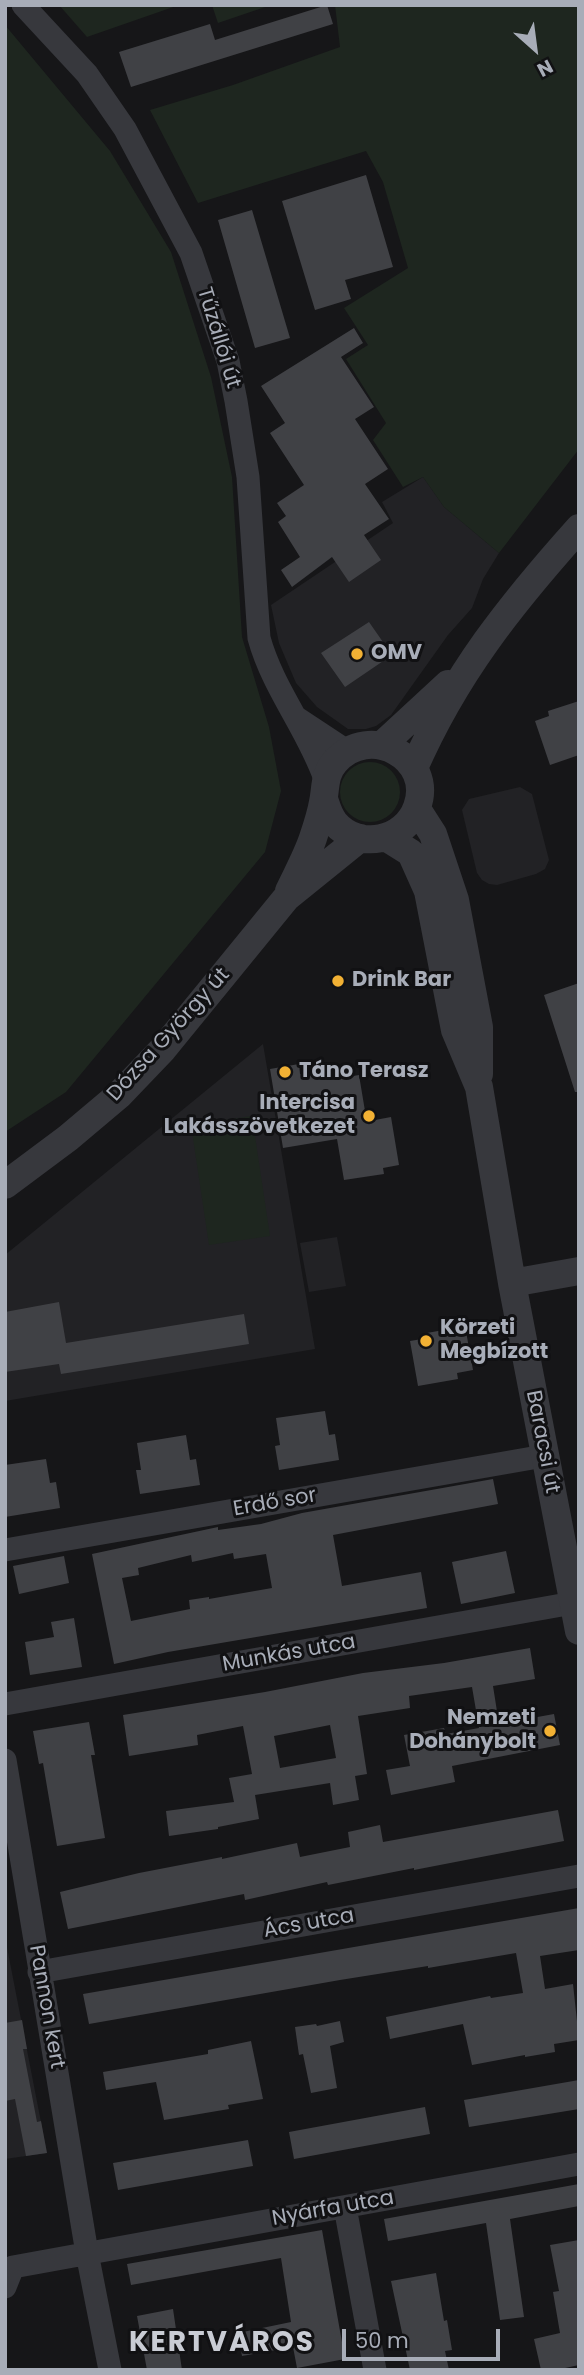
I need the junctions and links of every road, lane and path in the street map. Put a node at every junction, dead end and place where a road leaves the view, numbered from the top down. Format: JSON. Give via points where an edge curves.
{"nodes":[{"id":1,"x":23,"y":5,"type":"edge"},
{"id":2,"x":579,"y":528,"type":"edge"},
{"id":3,"x":470,"y":663,"type":"junction"},
{"id":4,"x":294,"y":716,"type":"junction"},
{"id":5,"x":382,"y":745,"type":"junction"},
{"id":6,"x":347,"y":751,"type":"junction"},
{"id":7,"x":414,"y":768,"type":"junction"},
{"id":8,"x":325,"y":789,"type":"junction"},
{"id":9,"x":416,"y":809,"type":"junction"},
{"id":10,"x":373,"y":838,"type":"junction"},
{"id":11,"x":287,"y":897,"type":"junction"},
{"id":12,"x":479,"y":1087,"type":"junction"},
{"id":13,"x":5,"y":1185,"type":"edge"},
{"id":14,"x":579,"y":1271,"type":"edge"},
{"id":15,"x":512,"y":1283,"type":"junction"},
{"id":16,"x":544,"y":1456,"type":"junction"},
{"id":17,"x":5,"y":1550,"type":"edge"},
{"id":18,"x":573,"y":1603,"type":"junction"},
{"id":19,"x":579,"y":1632,"type":"edge"},
{"id":20,"x":5,"y":1704,"type":"edge"},
{"id":21,"x":5,"y":1760,"type":"edge"},
{"id":22,"x":579,"y":1876,"type":"edge"},
{"id":23,"x":39,"y":1972,"type":"junction"},
{"id":24,"x":579,"y":2164,"type":"edge"},
{"id":25,"x":345,"y":2207,"type":"junction"},
{"id":26,"x":87,"y":2253,"type":"junction"},
{"id":27,"x":8,"y":2269,"type":"edge"},
{"id":28,"x":110,"y":2370,"type":"edge"},
{"id":29,"x":375,"y":2370,"type":"edge"}],
"edges":[{"from":1,"to":4,"type":"street","name":"Tűzállói út","via":[[87,74],[125,129],[191,253],[228,361],[236,401],[248,477],[259,638]]},
{"from":2,"to":3,"type":"street","via":[[519,595]]},
{"from":3,"to":5,"type":"street"},
{"from":3,"to":7,"type":"street"},
{"from":4,"to":6,"type":"street"},
{"from":4,"to":8,"type":"street","name":"Tűzállói út","via":[[315,751]]},
{"from":5,"to":6,"type":"street"},
{"from":5,"to":7,"type":"street","via":[[400,753]]},
{"from":6,"to":8,"type":"street","via":[[334,763]]},
{"from":7,"to":9,"type":"street","via":[[420,788]]},
{"from":8,"to":10,"type":"street","via":[[328,813],[336,824],[347,833]]},
{"from":8,"to":11,"type":"street","name":"Dózsa György út","via":[[312,841]]},
{"from":9,"to":10,"type":"street","via":[[399,831]]},
{"from":9,"to":12,"type":"street","name":"Baracsi út","via":[[433,834],[455,900],[479,1027]]},
{"from":10,"to":11,"type":"street","name":"Dózsa György út"},
{"from":10,"to":12,"type":"street","name":"Baracsi út","via":[[411,853],[428,891],[455,1030]]},
{"from":11,"to":13,"type":"street","name":"Dózsa György út","via":[[120,1095]]},
{"from":12,"to":15,"type":"street","name":"Baracsi út"},
{"from":14,"to":15,"type":"street"},
{"from":15,"to":16,"type":"street","name":"Baracsi út"},
{"from":16,"to":17,"type":"street","name":"Erdő sor"},
{"from":16,"to":18,"type":"street","name":"Baracsi út"},
{"from":18,"to":19,"type":"street","name":"Baracsi út"},
{"from":18,"to":20,"type":"street","name":"Munkás utca"},
{"from":21,"to":23,"type":"street","name":"Pannon kert"},
{"from":22,"to":23,"type":"street","name":"Ács utca"},
{"from":23,"to":26,"type":"street","name":"Pannon kert"},
{"from":24,"to":25,"type":"street","name":"Nyárfa utca"},
{"from":25,"to":26,"type":"street","name":"Nyárfa utca"},
{"from":25,"to":29,"type":"street"},
{"from":26,"to":27,"type":"street","name":"Nyárfa utca"},
{"from":26,"to":28,"type":"street","name":"Pannon kert"}]}
